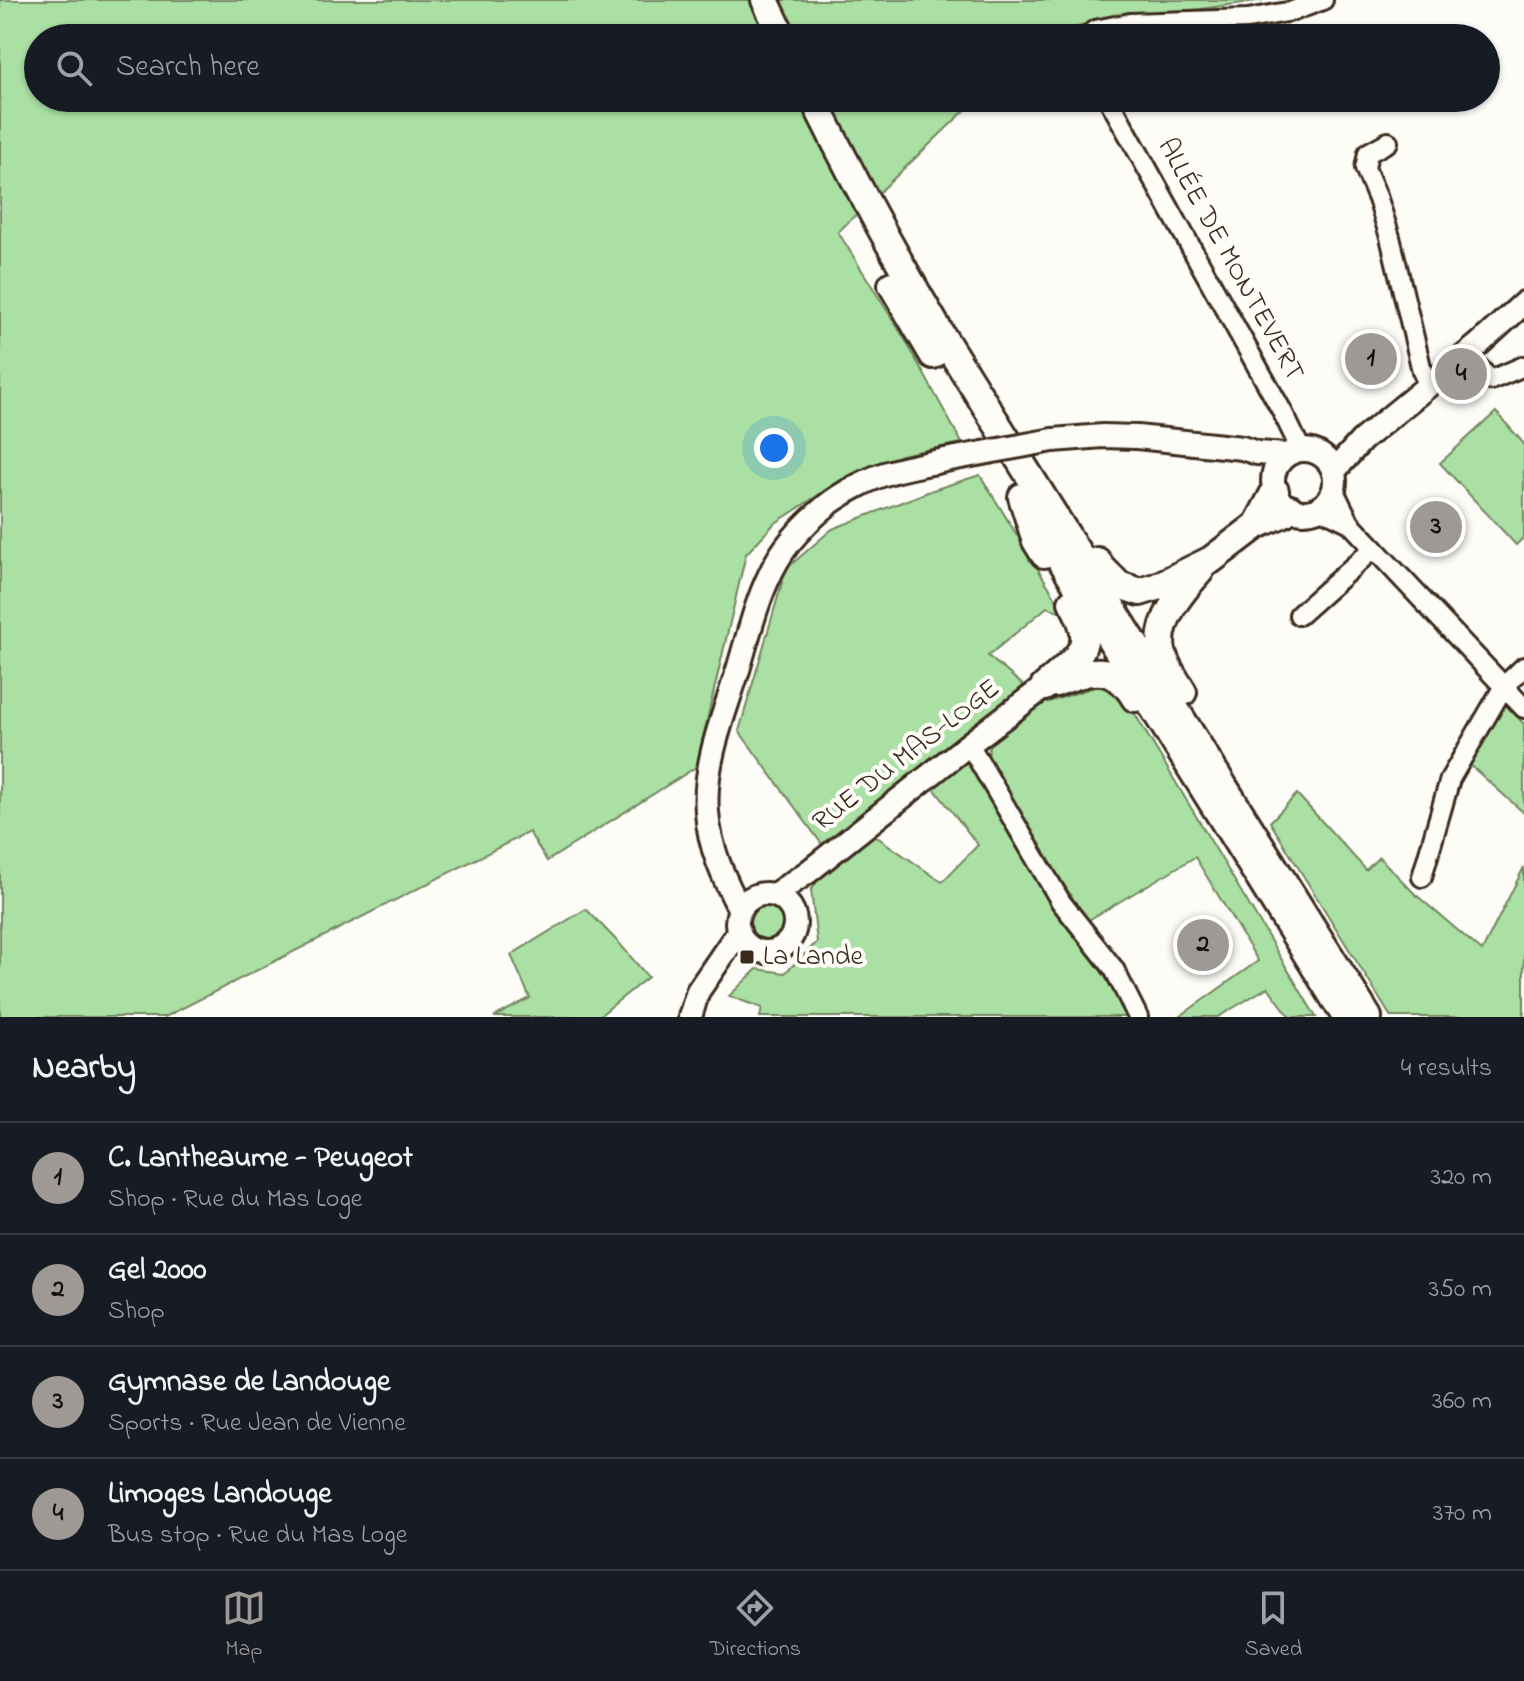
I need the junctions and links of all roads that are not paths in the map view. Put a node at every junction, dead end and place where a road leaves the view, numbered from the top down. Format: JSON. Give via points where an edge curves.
{"nodes":[{"id":1,"x":746,"y":0,"type":"edge"},
{"id":2,"x":765,"y":0,"type":"edge"},
{"id":3,"x":1323,"y":0,"type":"edge"},
{"id":4,"x":757,"y":24,"type":"edge"},
{"id":5,"x":776,"y":24,"type":"edge"},
{"id":6,"x":1125,"y":24,"type":"edge"},
{"id":7,"x":800,"y":112,"type":"edge"},
{"id":8,"x":820,"y":112,"type":"edge"},
{"id":9,"x":1116,"y":112,"type":"edge"},
{"id":10,"x":1388,"y":142,"type":"dead end"},
{"id":11,"x":1524,"y":303,"type":"edge"},
{"id":12,"x":942,"y":336,"type":"junction"},
{"id":13,"x":1466,"y":355,"type":"junction"},
{"id":14,"x":1524,"y":366,"type":"edge"},
{"id":15,"x":1429,"y":386,"type":"junction"},
{"id":16,"x":1362,"y":440,"type":"junction"},
{"id":17,"x":1257,"y":453,"type":"junction"},
{"id":18,"x":1302,"y":453,"type":"junction"},
{"id":19,"x":1334,"y":471,"type":"junction"},
{"id":20,"x":1279,"y":493,"type":"junction"},
{"id":21,"x":1022,"y":497,"type":"junction"},
{"id":22,"x":1326,"y":501,"type":"junction"},
{"id":23,"x":1374,"y":548,"type":"junction"},
{"id":24,"x":1211,"y":560,"type":"junction"},
{"id":25,"x":1299,"y":615,"type":"dead end"},
{"id":26,"x":1524,"y":667,"type":"edge"},
{"id":27,"x":1504,"y":686,"type":"junction"},
{"id":28,"x":1044,"y":687,"type":"junction"},
{"id":29,"x":1524,"y":708,"type":"edge"},
{"id":30,"x":969,"y":744,"type":"junction"},
{"id":31,"x":1191,"y":769,"type":"junction"},
{"id":32,"x":1252,"y":831,"type":"junction"},
{"id":33,"x":1422,"y":877,"type":"dead end"},
{"id":34,"x":759,"y":915,"type":"junction"},
{"id":35,"x":690,"y":1017,"type":"edge"},
{"id":36,"x":1138,"y":1017,"type":"edge"},
{"id":37,"x":1346,"y":1017,"type":"edge"},
{"id":38,"x":1368,"y":1017,"type":"edge"}],
"edges":[{"from":1,"to":4,"type":"highway"},
{"from":2,"to":5,"type":"highway"},
{"from":3,"to":6,"type":"street","via":[[1248,19]]},
{"from":7,"to":21,"type":"highway","via":[[911,320]]},
{"from":8,"to":12,"type":"highway"},
{"from":9,"to":18,"type":"street","name":"ALLÉE DE MONTEVERT"},
{"from":10,"to":15,"type":"street","via":[[1368,153],[1365,168],[1390,237]]},
{"from":11,"to":13,"type":"main road"},
{"from":12,"to":24,"type":"highway","via":[[990,394],[1102,568],[1119,585],[1140,592]]},
{"from":12,"to":32,"type":"highway"},
{"from":13,"to":14,"type":"street","via":[[1491,380]]},
{"from":13,"to":15,"type":"main road"},
{"from":15,"to":16,"type":"main road"},
{"from":16,"to":18,"type":"main road"},
{"from":16,"to":19,"type":"main road"},
{"from":17,"to":18,"type":"main road"},
{"from":17,"to":20,"type":"main road"},
{"from":17,"to":34,"type":"main road","bridge":true,"via":[[1137,437],[1053,440],[888,473],[827,505],[785,550],[762,590],[707,782],[709,832],[728,886]]},
{"from":18,"to":19,"type":"main road","via":[[1329,462]]},
{"from":18,"to":20,"type":"main road","via":[[1277,467]]},
{"from":19,"to":22,"type":"main road","via":[[1336,482]]},
{"from":20,"to":22,"type":"main road","via":[[1302,512]]},
{"from":20,"to":24,"type":"highway","via":[[1257,525]]},
{"from":21,"to":28,"type":"highway","via":[[1036,541],[1085,628],[1079,654]]},
{"from":21,"to":31,"type":"highway"},
{"from":22,"to":23,"type":"street"},
{"from":23,"to":25,"type":"street"},
{"from":23,"to":27,"type":"street"},
{"from":24,"to":32,"type":"highway","via":[[1169,612],[1162,650],[1246,804]]},
{"from":26,"to":27,"type":"street"},
{"from":27,"to":29,"type":"street"},
{"from":27,"to":33,"type":"street","via":[[1450,779]]},
{"from":28,"to":30,"type":"main road","name":"RUE DU MAS-LOGE"},
{"from":28,"to":31,"type":"highway","via":[[1084,672],[1117,677],[1159,737]]},
{"from":30,"to":34,"type":"main road","name":"RUE DU MAS-LOGE"},
{"from":30,"to":36,"type":"street","via":[[1061,902],[1114,969]]},
{"from":31,"to":37,"type":"highway"},
{"from":32,"to":38,"type":"highway"},
{"from":34,"to":35,"type":"main road","via":[[708,974]]}]}
